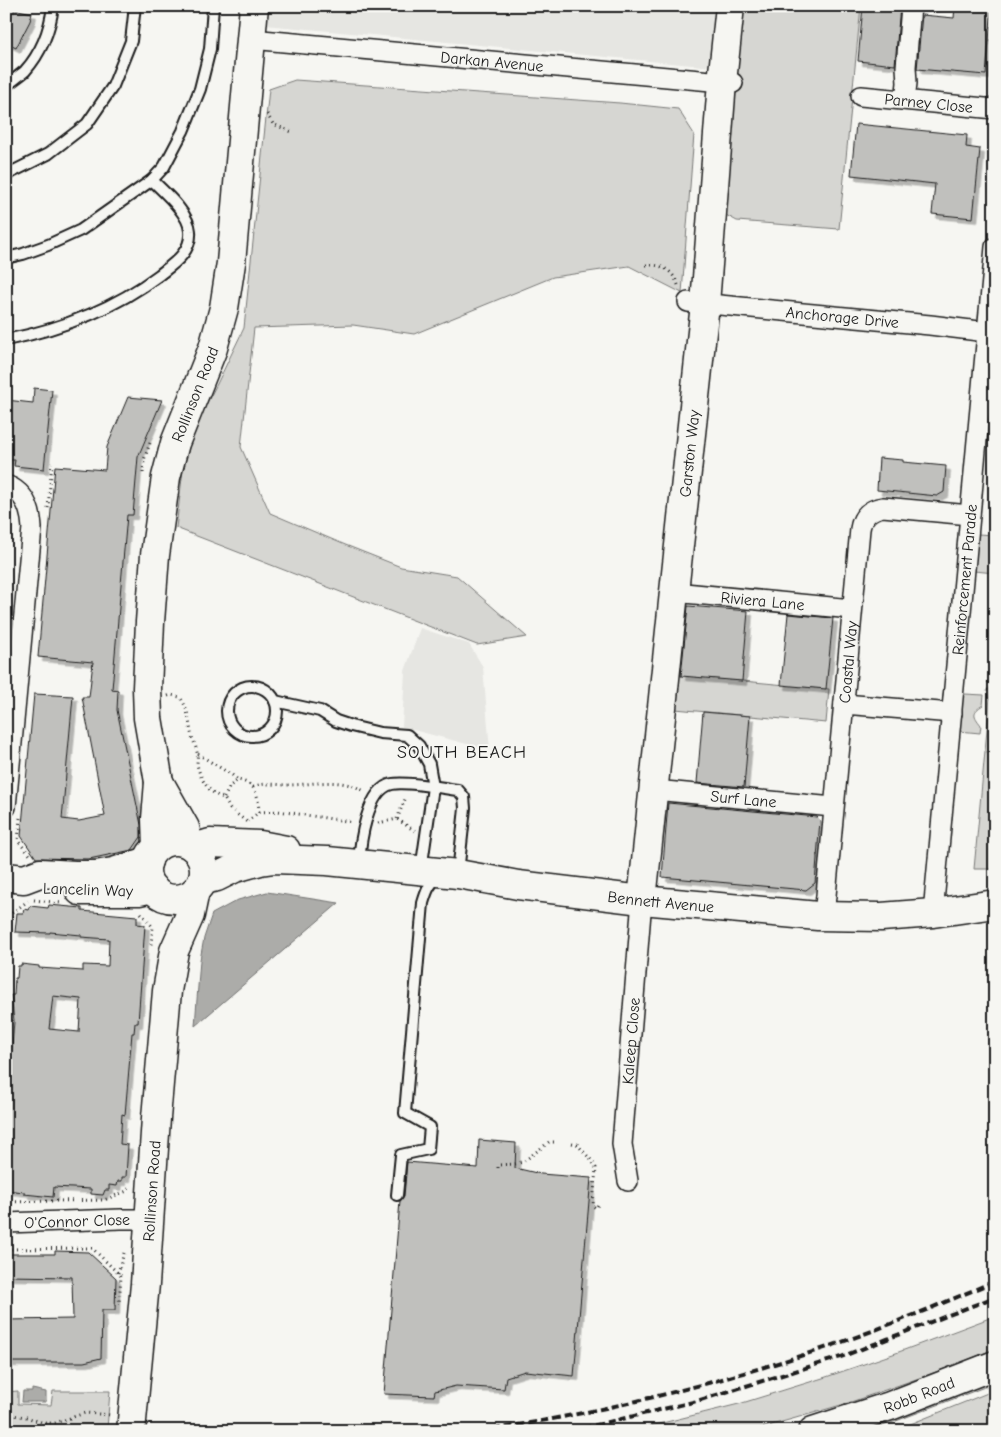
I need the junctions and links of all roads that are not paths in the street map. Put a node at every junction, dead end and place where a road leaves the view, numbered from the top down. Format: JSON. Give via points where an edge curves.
{"nodes":[{"id":1,"x":53,"y":6,"type":"edge"},
{"id":2,"x":135,"y":6,"type":"edge"},
{"id":3,"x":212,"y":6,"type":"edge"},
{"id":4,"x":254,"y":6,"type":"edge"},
{"id":5,"x":730,"y":6,"type":"edge"},
{"id":6,"x":911,"y":6,"type":"edge"},
{"id":7,"x":251,"y":39,"type":"junction"},
{"id":8,"x":728,"y":83,"type":"junction"},
{"id":9,"x":6,"y":86,"type":"edge"},
{"id":10,"x":861,"y":96,"type":"dead end"},
{"id":11,"x":905,"y":100,"type":"junction"},
{"id":12,"x":995,"y":109,"type":"edge"},
{"id":13,"x":6,"y":175,"type":"edge"},
{"id":14,"x":152,"y":180,"type":"junction"},
{"id":15,"x":995,"y":247,"type":"edge"},
{"id":16,"x":6,"y":258,"type":"edge"},
{"id":17,"x":692,"y":300,"type":"junction"},
{"id":18,"x":991,"y":332,"type":"edge"},
{"id":19,"x":6,"y":340,"type":"edge"},
{"id":20,"x":6,"y":485,"type":"edge"},
{"id":21,"x":970,"y":515,"type":"junction"},
{"id":22,"x":674,"y":592,"type":"junction"},
{"id":23,"x":852,"y":609,"type":"junction"},
{"id":24,"x":12,"y":681,"type":"edge"},
{"id":25,"x":275,"y":701,"type":"junction"},
{"id":26,"x":844,"y":704,"type":"junction"},
{"id":27,"x":952,"y":713,"type":"junction"},
{"id":28,"x":159,"y":782,"type":"junction"},
{"id":29,"x":432,"y":787,"type":"junction"},
{"id":30,"x":653,"y":792,"type":"junction"},
{"id":31,"x":834,"y":807,"type":"junction"},
{"id":32,"x":14,"y":810,"type":"edge"},
{"id":33,"x":192,"y":846,"type":"junction"},
{"id":34,"x":153,"y":854,"type":"junction"},
{"id":35,"x":327,"y":861,"type":"junction"},
{"id":36,"x":359,"y":865,"type":"junction"},
{"id":37,"x":22,"y":872,"type":"edge"},
{"id":38,"x":440,"y":873,"type":"junction"},
{"id":39,"x":199,"y":886,"type":"junction"},
{"id":40,"x":151,"y":897,"type":"junction"},
{"id":41,"x":642,"y":900,"type":"junction"},
{"id":42,"x":995,"y":904,"type":"edge"},
{"id":43,"x":933,"y":913,"type":"junction"},
{"id":44,"x":824,"y":916,"type":"junction"},
{"id":45,"x":163,"y":949,"type":"junction"},
{"id":46,"x":628,"y":1181,"type":"dead end"},
{"id":47,"x":397,"y":1195,"type":"dead end"},
{"id":48,"x":149,"y":1219,"type":"junction"},
{"id":49,"x":6,"y":1223,"type":"edge"},
{"id":50,"x":995,"y":1365,"type":"edge"},
{"id":51,"x":118,"y":1423,"type":"edge"},
{"id":52,"x":813,"y":1431,"type":"edge"}],
"edges":[{"from":1,"to":9,"type":"lane","via":[[51,23],[41,48],[25,70]]},
{"from":2,"to":13,"type":"lane","via":[[131,41],[113,86],[87,124],[48,154]]},
{"from":3,"to":14,"type":"lane","via":[[210,49],[200,89],[183,131],[164,167]]},
{"from":4,"to":7,"type":"street","name":"Rollinson Road"},
{"from":5,"to":8,"type":"street","name":"Garston Way"},
{"from":6,"to":11,"type":"street"},
{"from":7,"to":8,"type":"street","name":"Darkan Avenue"},
{"from":7,"to":28,"type":"street","name":"Rollinson Road","via":[[224,308],[213,348],[175,443],[166,477],[155,555],[147,688],[148,718]]},
{"from":8,"to":17,"type":"street","name":"Garston Way"},
{"from":10,"to":11,"type":"street","name":"Parney Close"},
{"from":11,"to":12,"type":"street","name":"Parney Close"},
{"from":14,"to":16,"type":"lane","via":[[81,230],[48,245]]},
{"from":14,"to":19,"type":"lane","via":[[186,218],[190,229],[188,244],[178,261],[108,307],[61,326]]},
{"from":15,"to":18,"type":"street","name":"Reinforcement Parade"},
{"from":17,"to":18,"type":"street","name":"Anchorage Drive"},
{"from":17,"to":22,"type":"street","name":"Garston Way"},
{"from":18,"to":21,"type":"street","name":"Reinforcement Parade"},
{"from":20,"to":24,"type":"street","via":[[15,488],[24,498],[32,528]]},
{"from":21,"to":23,"type":"street","name":"Coastal Way","via":[[888,507],[876,508],[864,516],[860,525]]},
{"from":21,"to":27,"type":"street","name":"Reinforcement Parade"},
{"from":22,"to":23,"type":"street","name":"Riviera Lane"},
{"from":22,"to":30,"type":"street","name":"Garston Way"},
{"from":23,"to":26,"type":"street","name":"Coastal Way"},
{"from":24,"to":32,"type":"street"},
{"from":25,"to":25,"type":"lane","via":[[264,688],[246,686],[238,689],[228,703],[228,720],[238,733],[253,737],[261,735],[273,725],[277,709]]},
{"from":25,"to":29,"type":"lane","via":[[320,711],[351,726],[408,735],[429,764]]},
{"from":26,"to":27,"type":"street"},
{"from":26,"to":31,"type":"street","name":"Coastal Way"},
{"from":27,"to":43,"type":"street","name":"Reinforcement Parade"},
{"from":28,"to":33,"type":"street","name":"Rollinson Road"},
{"from":28,"to":34,"type":"street","name":"Rollinson Road"},
{"from":29,"to":36,"type":"lane","via":[[390,784],[377,795],[360,841]]},
{"from":29,"to":38,"type":"lane","via":[[426,833]]},
{"from":29,"to":38,"type":"lane","via":[[458,790],[464,797],[466,808]]},
{"from":30,"to":31,"type":"street","name":"Surf Lane"},
{"from":30,"to":41,"type":"street","name":"Garston Way"},
{"from":31,"to":44,"type":"street","name":"Coastal Way"},
{"from":33,"to":34,"type":"street","via":[[173,841],[165,843]]},
{"from":33,"to":35,"type":"street","name":"Bennett Avenue","via":[[246,833],[268,846]]},
{"from":33,"to":39,"type":"street","via":[[203,862]]},
{"from":34,"to":37,"type":"street","name":"Lancelin Way","via":[[119,870],[96,875]]},
{"from":34,"to":40,"type":"street","via":[[146,870]]},
{"from":35,"to":36,"type":"street","name":"Bennett Avenue"},
{"from":35,"to":39,"type":"street","name":"Bennett Avenue","via":[[260,860]]},
{"from":36,"to":38,"type":"street","name":"Bennett Avenue"},
{"from":37,"to":40,"type":"street","name":"Lancelin Way","via":[[35,887],[70,891],[138,891]]},
{"from":38,"to":41,"type":"street","name":"Bennett Avenue"},
{"from":38,"to":47,"type":"lane","via":[[429,886],[423,903],[404,1113],[430,1126],[428,1149],[401,1155]]},
{"from":39,"to":40,"type":"street","via":[[187,896]]},
{"from":39,"to":45,"type":"street","name":"Rollinson Road","via":[[190,915]]},
{"from":40,"to":45,"type":"street","name":"Rollinson Road"},
{"from":41,"to":44,"type":"street","name":"Bennett Avenue"},
{"from":41,"to":46,"type":"street","name":"Kaleep Close","via":[[622,1144]]},
{"from":42,"to":43,"type":"street","name":"Bennett Avenue"},
{"from":43,"to":44,"type":"street","name":"Bennett Avenue","via":[[881,917]]},
{"from":45,"to":48,"type":"street","name":"Rollinson Road","via":[[167,991]]},
{"from":48,"to":49,"type":"street","name":"O'Connor Close"},
{"from":48,"to":51,"type":"street","name":"Rollinson Road","via":[[142,1328]]},
{"from":50,"to":52,"type":"street","name":"Robb Road","via":[[890,1406]]}]}
